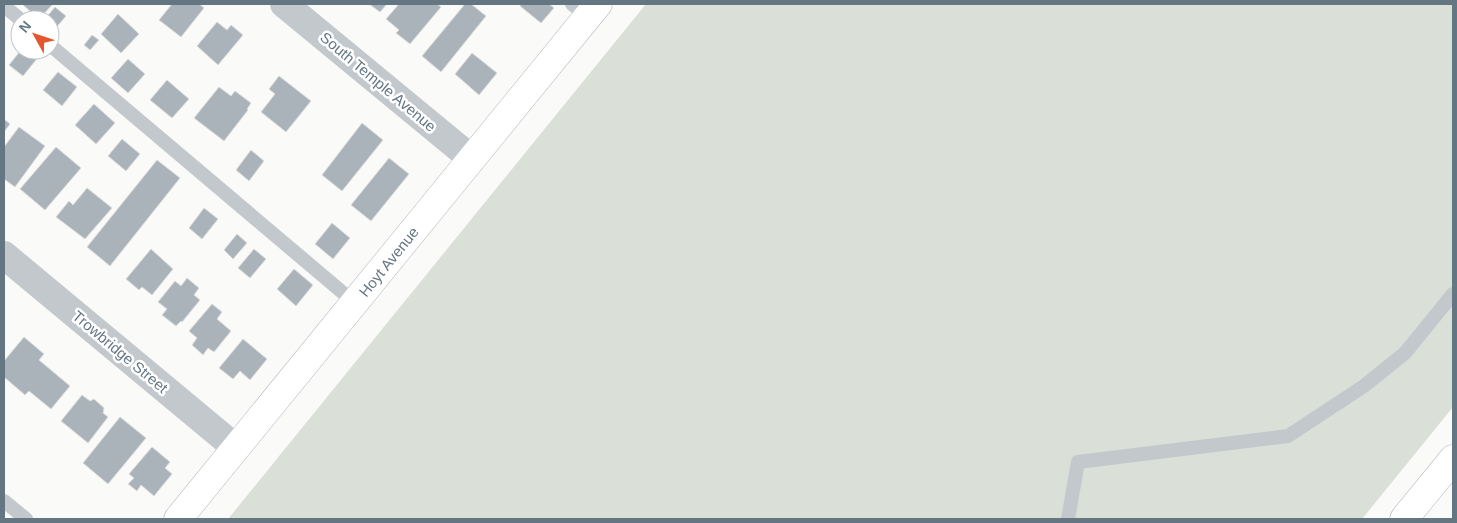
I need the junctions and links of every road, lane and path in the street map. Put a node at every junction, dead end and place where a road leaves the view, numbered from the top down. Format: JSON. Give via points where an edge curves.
{"nodes":[{"id":1,"x":284,"y":4,"type":"edge"},
{"id":2,"x":586,"y":8,"type":"edge"},
{"id":3,"x":60,"y":53,"type":"edge"},
{"id":4,"x":472,"y":159,"type":"junction"},
{"id":5,"x":4,"y":255,"type":"edge"},
{"id":6,"x":1453,"y":294,"type":"edge"},
{"id":7,"x":355,"y":303,"type":"junction"},
{"id":8,"x":236,"y":448,"type":"junction"},
{"id":9,"x":1453,"y":458,"type":"edge"},
{"id":10,"x":4,"y":501,"type":"edge"},
{"id":11,"x":26,"y":519,"type":"edge"},
{"id":12,"x":178,"y":519,"type":"edge"},
{"id":13,"x":1068,"y":519,"type":"edge"},
{"id":14,"x":1404,"y":519,"type":"edge"}],
"edges":[{"from":1,"to":4,"type":"street","name":"South Temple Avenue"},
{"from":2,"to":4,"type":"main road","name":"Hoyt Avenue"},
{"from":3,"to":7,"type":"lane"},
{"from":4,"to":7,"type":"main road","name":"Hoyt Avenue"},
{"from":5,"to":8,"type":"street","name":"Trowbridge Street"},
{"from":6,"to":13,"type":"lane","via":[[1405,353],[1364,386],[1288,436],[1078,462]]},
{"from":7,"to":8,"type":"main road","name":"Hoyt Avenue"},
{"from":8,"to":12,"type":"main road","name":"Hoyt Avenue"},
{"from":9,"to":14,"type":"main road"},
{"from":10,"to":11,"type":"lane"}]}
